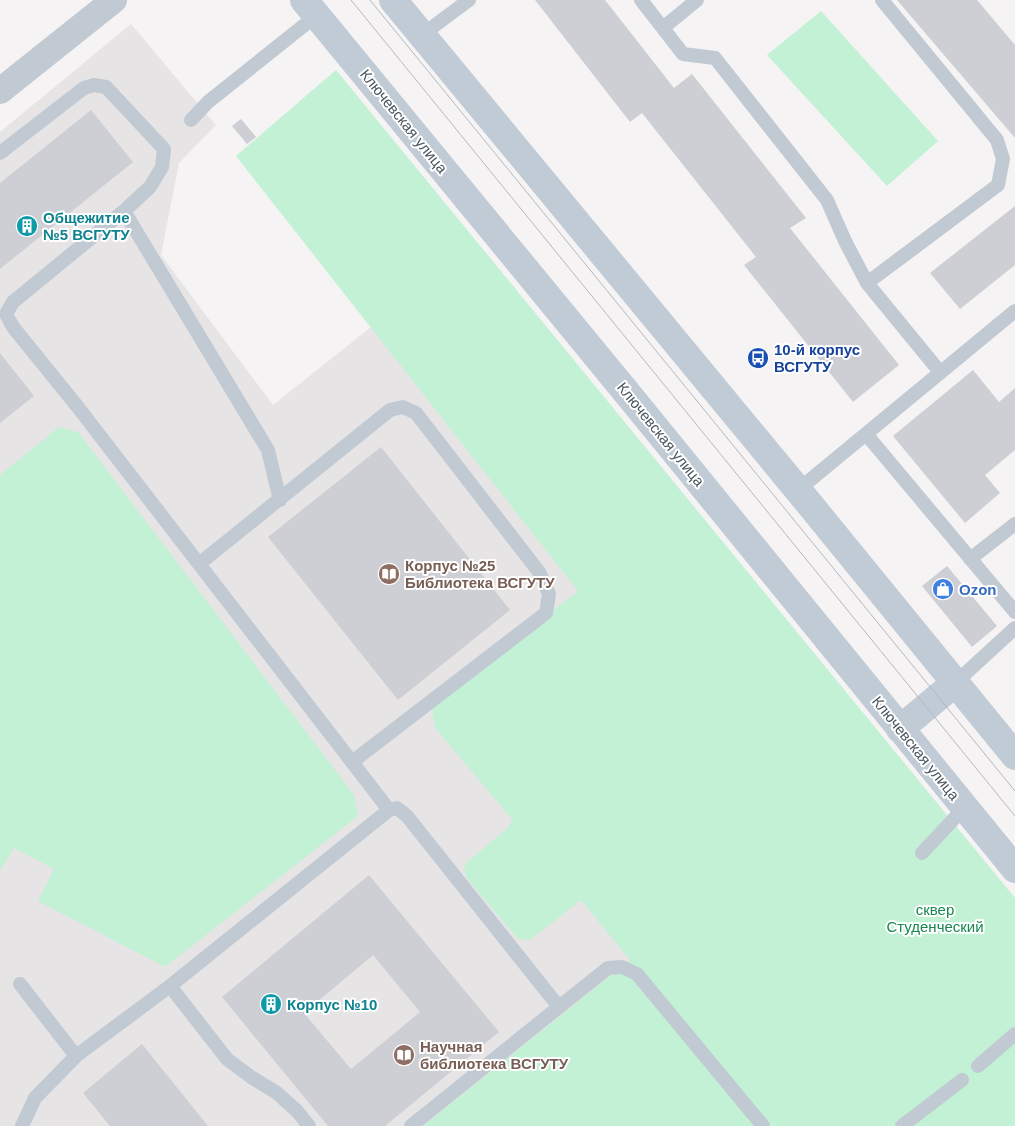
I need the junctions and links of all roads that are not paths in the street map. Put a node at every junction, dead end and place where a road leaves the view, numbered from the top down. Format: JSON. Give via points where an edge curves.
{"nodes":[{"id":1,"x":114,"y":0,"type":"edge"},
{"id":2,"x":393,"y":0,"type":"edge"},
{"id":3,"x":468,"y":0,"type":"edge"},
{"id":4,"x":641,"y":0,"type":"edge"},
{"id":5,"x":697,"y":0,"type":"edge"},
{"id":6,"x":882,"y":0,"type":"edge"},
{"id":7,"x":311,"y":8,"type":"edge"},
{"id":8,"x":664,"y":27,"type":"junction"},
{"id":9,"x":422,"y":35,"type":"junction"},
{"id":10,"x":0,"y":91,"type":"edge"},
{"id":11,"x":191,"y":120,"type":"dead end"},
{"id":12,"x":0,"y":153,"type":"edge"},
{"id":13,"x":124,"y":211,"type":"junction"},
{"id":14,"x":867,"y":283,"type":"junction"},
{"id":15,"x":1015,"y":311,"type":"edge"},
{"id":16,"x":940,"y":372,"type":"junction"},
{"id":17,"x":866,"y":434,"type":"junction"},
{"id":18,"x":798,"y":490,"type":"junction"},
{"id":19,"x":280,"y":500,"type":"junction"},
{"id":20,"x":1015,"y":524,"type":"edge"},
{"id":21,"x":970,"y":559,"type":"junction"},
{"id":22,"x":199,"y":564,"type":"junction"},
{"id":23,"x":1015,"y":612,"type":"edge"},
{"id":24,"x":1015,"y":628,"type":"edge"},
{"id":25,"x":955,"y":682,"type":"junction"},
{"id":26,"x":900,"y":729,"type":"junction"},
{"id":27,"x":1015,"y":756,"type":"edge"},
{"id":28,"x":352,"y":762,"type":"junction"},
{"id":29,"x":965,"y":807,"type":"junction"},
{"id":30,"x":389,"y":810,"type":"junction"},
{"id":31,"x":922,"y":853,"type":"dead end"},
{"id":32,"x":1015,"y":869,"type":"edge"},
{"id":33,"x":20,"y":984,"type":"dead end"},
{"id":34,"x":170,"y":986,"type":"junction"},
{"id":35,"x":559,"y":1007,"type":"junction"},
{"id":36,"x":1015,"y":1034,"type":"edge"},
{"id":37,"x":76,"y":1056,"type":"junction"},
{"id":38,"x":978,"y":1066,"type":"dead end"},
{"id":39,"x":962,"y":1080,"type":"dead end"},
{"id":40,"x":22,"y":1126,"type":"edge"},
{"id":41,"x":309,"y":1126,"type":"edge"},
{"id":42,"x":411,"y":1126,"type":"edge"},
{"id":43,"x":763,"y":1126,"type":"edge"},
{"id":44,"x":902,"y":1126,"type":"edge"}],
"edges":[{"from":1,"to":10,"type":"street"},
{"from":2,"to":9,"type":"main road"},
{"from":3,"to":9,"type":"lane"},
{"from":4,"to":8,"type":"lane"},
{"from":5,"to":8,"type":"lane"},
{"from":6,"to":14,"type":"lane","via":[[997,140],[1003,159],[998,185]]},
{"from":7,"to":11,"type":"lane"},
{"from":7,"to":26,"type":"main road","name":"Ключевская улица"},
{"from":8,"to":14,"type":"lane","via":[[683,54],[714,58],[822,192]]},
{"from":9,"to":18,"type":"main road"},
{"from":12,"to":13,"type":"lane","via":[[84,88],[94,85],[106,87],[164,149],[162,167],[150,187]]},
{"from":13,"to":19,"type":"lane","via":[[268,450]]},
{"from":13,"to":22,"type":"lane","via":[[13,302],[6,314]]},
{"from":14,"to":16,"type":"lane"},
{"from":15,"to":16,"type":"lane"},
{"from":16,"to":17,"type":"lane"},
{"from":17,"to":18,"type":"lane"},
{"from":17,"to":21,"type":"lane"},
{"from":18,"to":25,"type":"main road"},
{"from":19,"to":22,"type":"lane"},
{"from":19,"to":28,"type":"lane","via":[[390,410],[402,407],[416,413],[539,572],[549,594],[546,613]]},
{"from":20,"to":21,"type":"lane"},
{"from":21,"to":23,"type":"lane"},
{"from":22,"to":28,"type":"lane"},
{"from":24,"to":25,"type":"lane"},
{"from":25,"to":26,"type":"main road"},
{"from":25,"to":27,"type":"main road"},
{"from":26,"to":29,"type":"main road","name":"Ключевская улица"},
{"from":28,"to":30,"type":"lane"},
{"from":29,"to":31,"type":"lane"},
{"from":29,"to":32,"type":"main road","name":"Ключевская улица"},
{"from":30,"to":34,"type":"lane"},
{"from":30,"to":35,"type":"lane","via":[[397,808],[407,816]]},
{"from":33,"to":37,"type":"lane"},
{"from":34,"to":37,"type":"lane"},
{"from":34,"to":41,"type":"lane","via":[[227,1059],[277,1093]]},
{"from":35,"to":42,"type":"lane"},
{"from":35,"to":43,"type":"lane","via":[[608,968],[622,967],[637,974]]},
{"from":36,"to":38,"type":"lane"},
{"from":37,"to":40,"type":"lane","via":[[35,1098]]},
{"from":39,"to":44,"type":"lane"}]}
